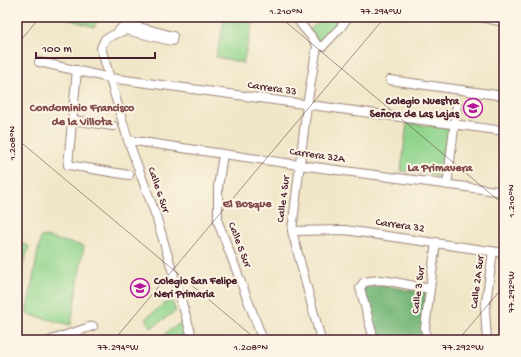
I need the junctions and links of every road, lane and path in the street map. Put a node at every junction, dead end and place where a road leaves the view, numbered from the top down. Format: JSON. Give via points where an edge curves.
{"nodes":[{"id":1,"x":297,"y":17,"type":"edge"},
{"id":2,"x":348,"y":17,"type":"edge"},
{"id":3,"x":480,"y":17,"type":"edge"},
{"id":4,"x":503,"y":20,"type":"edge"},
{"id":5,"x":125,"y":21,"type":"edge"},
{"id":6,"x":117,"y":33,"type":"junction"},
{"id":7,"x":317,"y":46,"type":"junction"},
{"id":8,"x":39,"y":62,"type":"dead end"},
{"id":9,"x":77,"y":70,"type":"junction"},
{"id":10,"x":110,"y":78,"type":"junction"},
{"id":11,"x":390,"y":80,"type":"dead end"},
{"id":12,"x":504,"y":96,"type":"edge"},
{"id":13,"x":456,"y":104,"type":"dead end"},
{"id":14,"x":308,"y":105,"type":"junction"},
{"id":15,"x":73,"y":120,"type":"junction"},
{"id":16,"x":455,"y":124,"type":"junction"},
{"id":17,"x":113,"y":126,"type":"dead end"},
{"id":18,"x":504,"y":131,"type":"edge"},
{"id":19,"x":128,"y":140,"type":"junction"},
{"id":20,"x":223,"y":154,"type":"junction"},
{"id":21,"x":299,"y":165,"type":"junction"},
{"id":22,"x":129,"y":175,"type":"dead end"},
{"id":23,"x":447,"y":185,"type":"junction"},
{"id":24,"x":504,"y":192,"type":"edge"},
{"id":25,"x":292,"y":231,"type":"junction"},
{"id":26,"x":436,"y":242,"type":"junction"},
{"id":27,"x":493,"y":251,"type":"junction"},
{"id":28,"x":504,"y":253,"type":"edge"},
{"id":29,"x":430,"y":289,"type":"junction"},
{"id":30,"x":93,"y":326,"type":"dead end"},
{"id":31,"x":51,"y":340,"type":"edge"},
{"id":32,"x":193,"y":340,"type":"edge"},
{"id":33,"x":263,"y":340,"type":"edge"},
{"id":34,"x":320,"y":340,"type":"edge"},
{"id":35,"x":374,"y":340,"type":"edge"},
{"id":36,"x":427,"y":340,"type":"edge"},
{"id":37,"x":487,"y":340,"type":"edge"}],
"edges":[{"from":1,"to":7,"type":"street","via":[[299,24],[313,37]]},
{"from":2,"to":7,"type":"street","via":[[328,42],[323,46]]},
{"from":3,"to":4,"type":"street"},
{"from":5,"to":6,"type":"street"},
{"from":5,"to":6,"type":"street","via":[[128,24],[169,34],[173,36],[172,41],[125,30]]},
{"from":6,"to":10,"type":"street","name":"Calle 6 Sur","via":[[105,38],[101,48]]},
{"from":7,"to":14,"type":"street","name":"Calle 4 Sur"},
{"from":8,"to":9,"type":"street","name":"Carrera 33"},
{"from":9,"to":10,"type":"street","name":"Carrera 33"},
{"from":9,"to":15,"type":"street"},
{"from":10,"to":14,"type":"street","name":"Carrera 33"},
{"from":10,"to":19,"type":"street","name":"Calle 6 Sur"},
{"from":11,"to":12,"type":"street"},
{"from":13,"to":16,"type":"street"},
{"from":14,"to":16,"type":"street","name":"Carrera 33"},
{"from":14,"to":21,"type":"street","name":"Calle 4 Sur"},
{"from":15,"to":17,"type":"street"},
{"from":15,"to":22,"type":"street","via":[[68,165]]},
{"from":16,"to":18,"type":"street","name":"Carrera 33"},
{"from":16,"to":23,"type":"street"},
{"from":19,"to":20,"type":"street","name":"Carrera 32A"},
{"from":19,"to":32,"type":"street","name":"Calle 6 Sur","via":[[156,216]]},
{"from":20,"to":21,"type":"street","name":"Carrera 32A"},
{"from":20,"to":33,"type":"street","name":"Calle 5 Sur","via":[[218,187],[218,222]]},
{"from":21,"to":23,"type":"street","name":"Carrera 32A"},
{"from":21,"to":25,"type":"street","name":"Calle 4 Sur"},
{"from":23,"to":24,"type":"street","name":"Carrera 32A"},
{"from":25,"to":26,"type":"street","name":"Carrera 32","via":[[345,230]]},
{"from":25,"to":34,"type":"street","name":"Calle 4 Sur"},
{"from":26,"to":27,"type":"street","name":"Carrera 32"},
{"from":26,"to":29,"type":"street","name":"Calle 3 Sur"},
{"from":27,"to":28,"type":"street","name":"Carrera 32"},
{"from":27,"to":37,"type":"street","name":"Calle 2A Sur","via":[[485,310]]},
{"from":29,"to":35,"type":"street","via":[[379,280],[364,282],[360,288]]},
{"from":29,"to":36,"type":"street","name":"Calle 3 Sur","via":[[425,328]]},
{"from":30,"to":31,"type":"street"}]}
